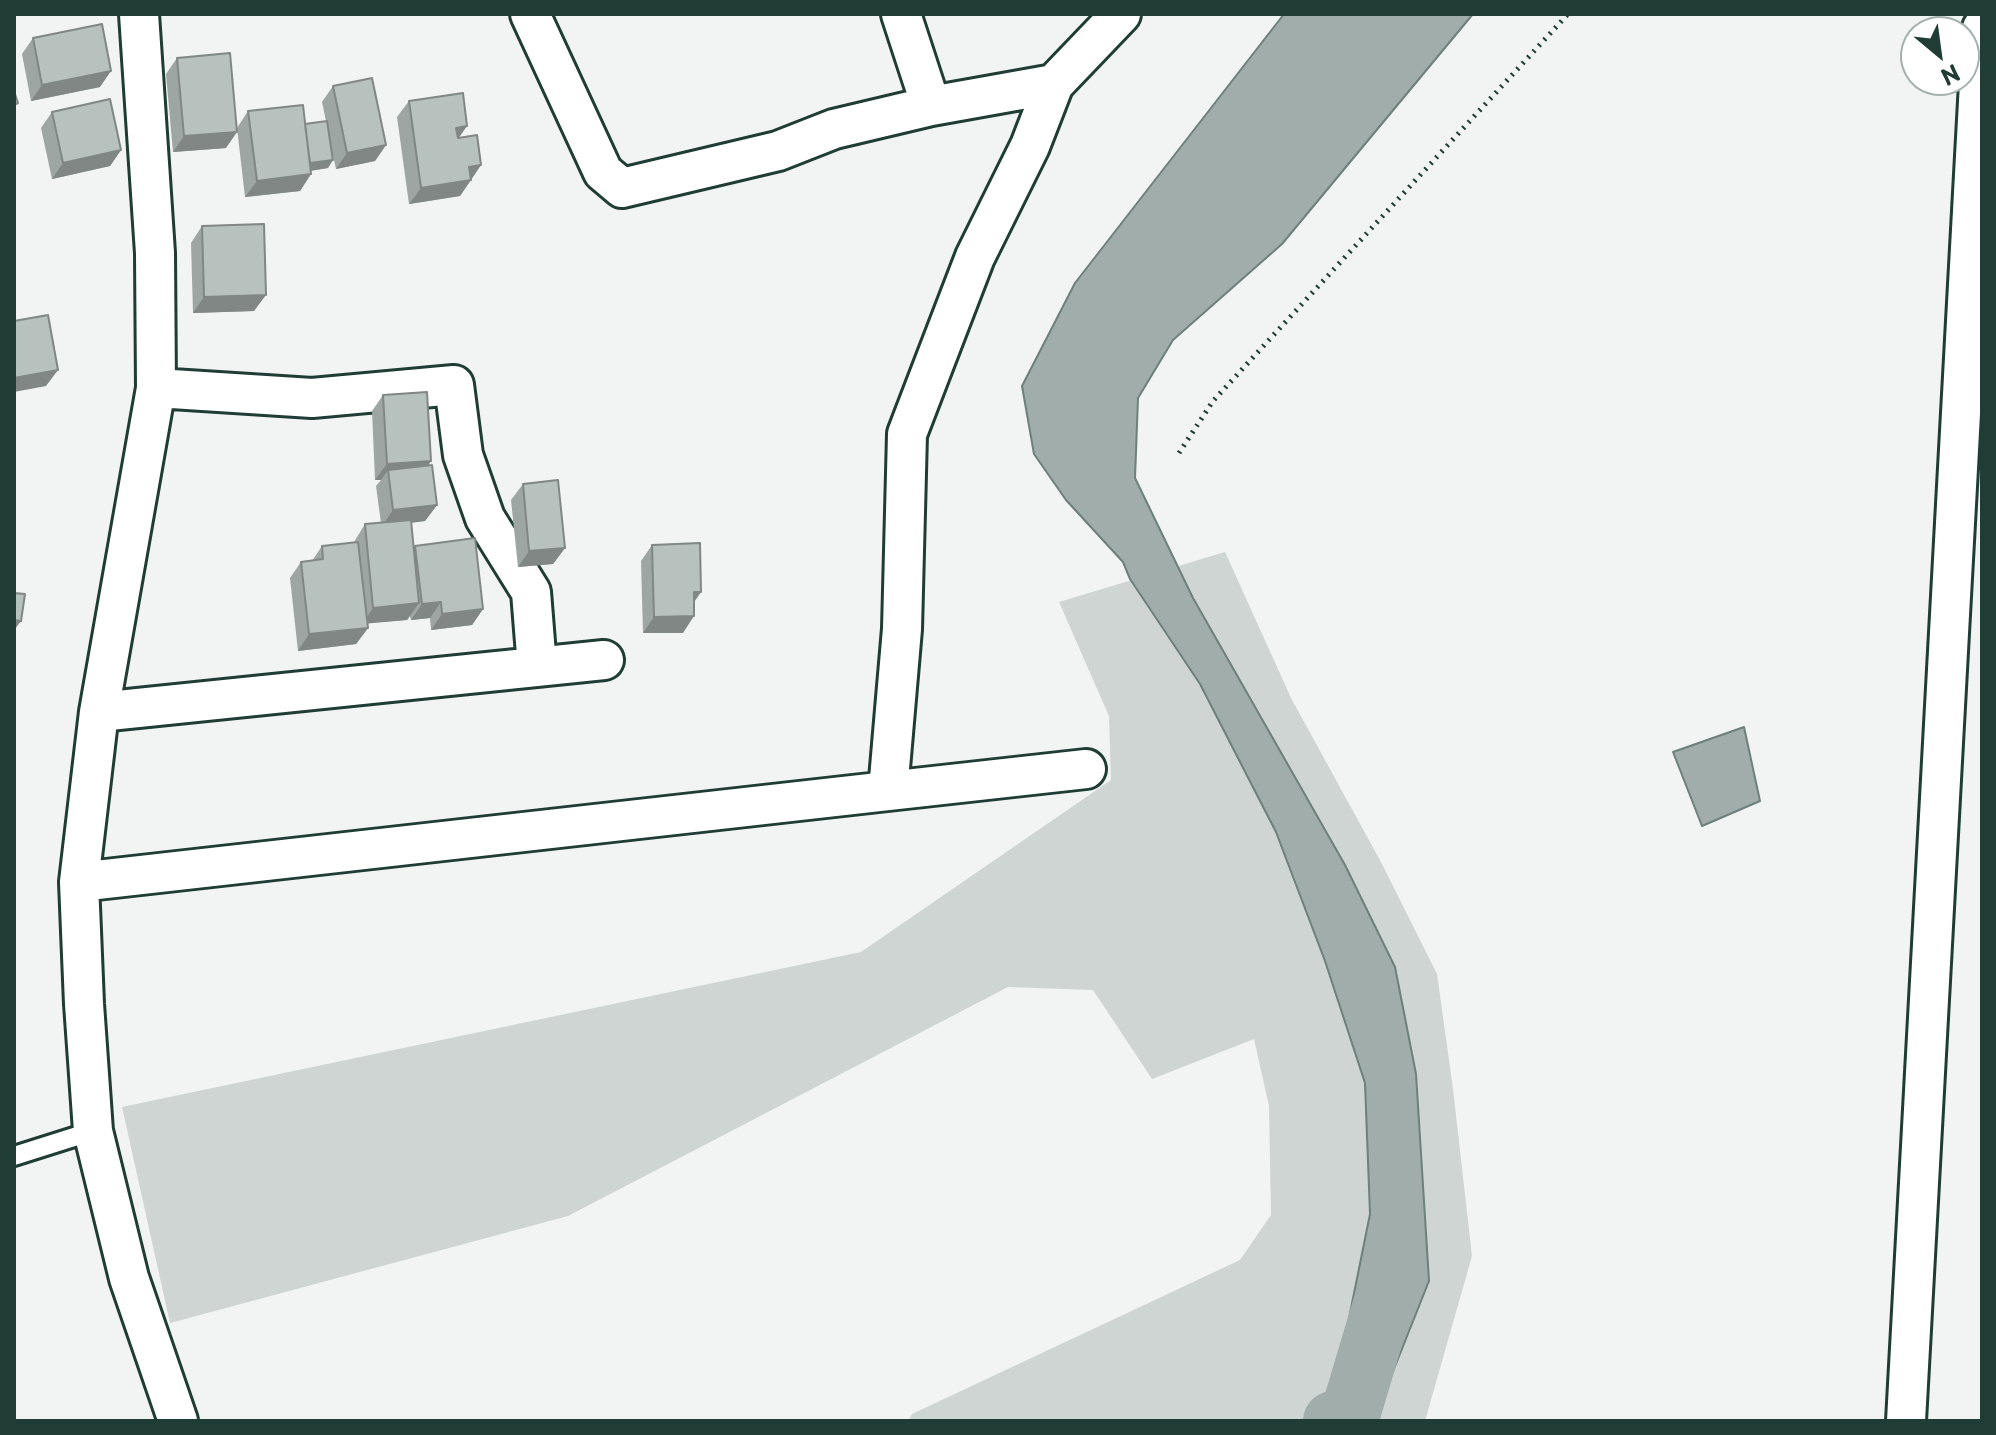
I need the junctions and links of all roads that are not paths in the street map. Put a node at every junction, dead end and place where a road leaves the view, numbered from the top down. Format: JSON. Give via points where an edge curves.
{"nodes":[{"id":1,"x":139,"y":14,"type":"edge"},
{"id":2,"x":530,"y":14,"type":"edge"},
{"id":3,"x":901,"y":14,"type":"edge"},
{"id":4,"x":1121,"y":14,"type":"edge"},
{"id":5,"x":1982,"y":28,"type":"edge"},
{"id":6,"x":1054,"y":84,"type":"junction"},
{"id":7,"x":1980,"y":105,"type":"edge"},
{"id":8,"x":931,"y":106,"type":"junction"},
{"id":9,"x":156,"y":388,"type":"junction"},
{"id":10,"x":604,"y":660,"type":"dead end"},
{"id":11,"x":537,"y":667,"type":"junction"},
{"id":12,"x":99,"y":712,"type":"junction"},
{"id":13,"x":1086,"y":769,"type":"dead end"},
{"id":14,"x":888,"y":791,"type":"junction"},
{"id":15,"x":79,"y":882,"type":"junction"},
{"id":16,"x":93,"y":1131,"type":"junction"},
{"id":17,"x":14,"y":1156,"type":"edge"},
{"id":18,"x":178,"y":1421,"type":"edge"},
{"id":19,"x":1906,"y":1421,"type":"edge"}],
"edges":[{"from":1,"to":9,"type":"street","via":[[155,253]]},
{"from":2,"to":8,"type":"street","via":[[603,172],[622,188],[778,151],[834,129]]},
{"from":3,"to":8,"type":"street"},
{"from":4,"to":6,"type":"street"},
{"from":5,"to":7,"type":"street"},
{"from":6,"to":8,"type":"street"},
{"from":6,"to":14,"type":"street","via":[[975,257],[907,434],[902,629]]},
{"from":7,"to":19,"type":"street"},
{"from":9,"to":11,"type":"street","via":[[312,398],[454,385],[463,455],[485,518],[531,592]]},
{"from":9,"to":12,"type":"street"},
{"from":10,"to":11,"type":"street"},
{"from":11,"to":12,"type":"street"},
{"from":12,"to":15,"type":"street"},
{"from":13,"to":14,"type":"street"},
{"from":14,"to":15,"type":"street"},
{"from":15,"to":16,"type":"street"},
{"from":16,"to":17,"type":"lane"},
{"from":16,"to":18,"type":"street","via":[[129,1278]]}]}
